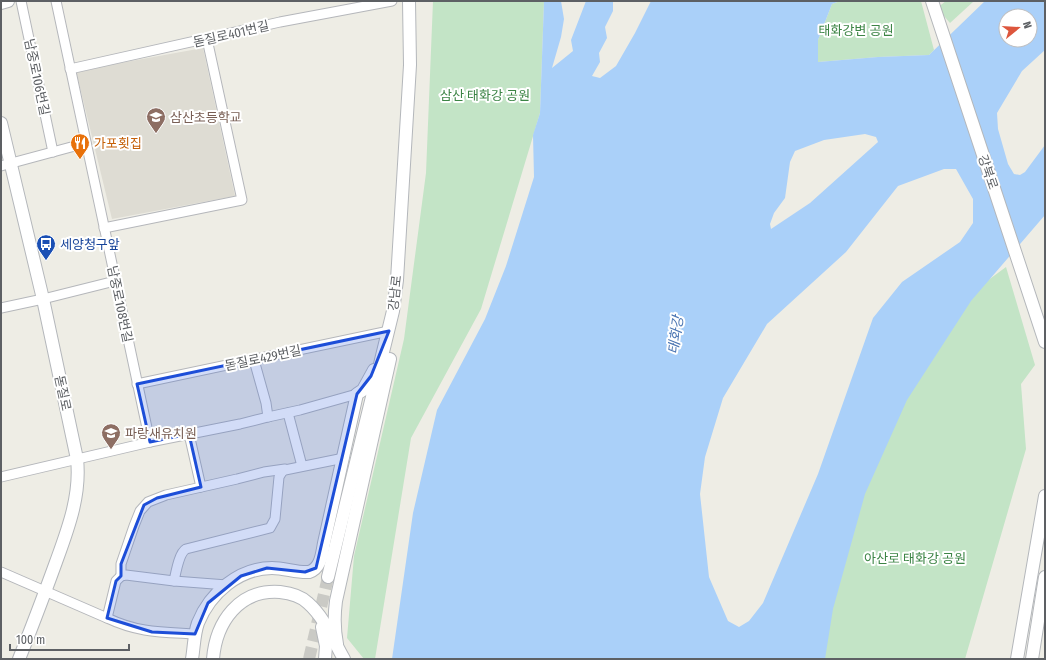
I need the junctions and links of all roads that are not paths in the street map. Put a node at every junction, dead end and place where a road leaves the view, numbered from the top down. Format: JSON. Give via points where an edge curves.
{"nodes":[{"id":1,"x":8,"y":1,"type":"edge"},
{"id":2,"x":21,"y":1,"type":"edge"},
{"id":3,"x":56,"y":1,"type":"edge"},
{"id":4,"x":392,"y":1,"type":"edge"},
{"id":5,"x":408,"y":1,"type":"edge"},
{"id":6,"x":932,"y":1,"type":"edge"},
{"id":7,"x":1,"y":3,"type":"edge"},
{"id":8,"x":207,"y":40,"type":"junction"},
{"id":9,"x":70,"y":68,"type":"junction"},
{"id":10,"x":1,"y":123,"type":"edge"},
{"id":11,"x":86,"y":143,"type":"junction"},
{"id":12,"x":53,"y":152,"type":"junction"},
{"id":13,"x":6,"y":165,"type":"edge"},
{"id":14,"x":104,"y":228,"type":"junction"},
{"id":15,"x":397,"y":280,"type":"junction"},
{"id":16,"x":115,"y":281,"type":"junction"},
{"id":17,"x":43,"y":299,"type":"junction"},
{"id":18,"x":1,"y":308,"type":"edge"},
{"id":19,"x":389,"y":331,"type":"junction"},
{"id":20,"x":1045,"y":342,"type":"edge"},
{"id":21,"x":384,"y":351,"type":"junction"},
{"id":22,"x":254,"y":360,"type":"junction"},
{"id":23,"x":137,"y":384,"type":"junction"},
{"id":24,"x":357,"y":394,"type":"junction"},
{"id":25,"x":288,"y":413,"type":"junction"},
{"id":26,"x":268,"y":417,"type":"junction"},
{"id":27,"x":190,"y":434,"type":"junction"},
{"id":28,"x":150,"y":442,"type":"junction"},
{"id":29,"x":344,"y":458,"type":"junction"},
{"id":30,"x":77,"y":459,"type":"junction"},
{"id":31,"x":302,"y":466,"type":"junction"},
{"id":32,"x":285,"y":470,"type":"junction"},
{"id":33,"x":1,"y":477,"type":"edge"},
{"id":34,"x":201,"y":487,"type":"junction"},
{"id":35,"x":1045,"y":496,"type":"edge"},
{"id":36,"x":1,"y":572,"type":"edge"},
{"id":37,"x":121,"y":576,"type":"junction"},
{"id":38,"x":328,"y":577,"type":"tunnel mouth"},
{"id":39,"x":1045,"y":577,"type":"edge"},
{"id":40,"x":174,"y":581,"type":"junction"},
{"id":41,"x":227,"y":585,"type":"junction"},
{"id":42,"x":45,"y":592,"type":"junction"},
{"id":43,"x":316,"y":611,"type":"junction"},
{"id":44,"x":107,"y":618,"type":"junction"},
{"id":45,"x":195,"y":634,"type":"junction"},
{"id":46,"x":336,"y":644,"type":"junction"},
{"id":47,"x":20,"y":659,"type":"edge"},
{"id":48,"x":192,"y":659,"type":"edge"},
{"id":49,"x":213,"y":659,"type":"edge"},
{"id":50,"x":325,"y":659,"type":"edge"},
{"id":51,"x":344,"y":659,"type":"edge"},
{"id":52,"x":1017,"y":659,"type":"edge"},
{"id":53,"x":1032,"y":659,"type":"edge"}],
"edges":[{"from":1,"to":7,"type":"main road"},
{"from":2,"to":12,"type":"street","name":"남중로106번길"},
{"from":3,"to":9,"type":"street","name":"남중로108번길"},
{"from":4,"to":8,"type":"street","name":"돋질로401번길","via":[[280,22]]},
{"from":5,"to":15,"type":"main road","name":"강남로","via":[[410,65]]},
{"from":6,"to":20,"type":"main road","name":"강북로"},
{"from":8,"to":9,"type":"street","name":"돋질로401번길"},
{"from":8,"to":14,"type":"street","via":[[242,200]]},
{"from":9,"to":11,"type":"street","name":"남중로108번길"},
{"from":10,"to":13,"type":"main road","name":"돋질로"},
{"from":11,"to":12,"type":"street"},
{"from":11,"to":14,"type":"street","name":"남중로108번길"},
{"from":12,"to":13,"type":"street"},
{"from":13,"to":17,"type":"main road","name":"돋질로"},
{"from":14,"to":16,"type":"street","name":"남중로108번길"},
{"from":15,"to":19,"type":"main road","name":"강남로"},
{"from":15,"to":46,"type":"main road","via":[[391,353],[336,601]]},
{"from":16,"to":17,"type":"street"},
{"from":16,"to":23,"type":"street","name":"남중로108번길"},
{"from":17,"to":18,"type":"street"},
{"from":17,"to":30,"type":"main road","name":"돋질로"},
{"from":19,"to":21,"type":"main road","name":"강남로"},
{"from":19,"to":22,"type":"street","name":"돋질로429번길"},
{"from":21,"to":24,"type":"main road","via":[[367,384]]},
{"from":21,"to":38,"type":"main road","name":"강남로"},
{"from":22,"to":23,"type":"street","name":"돋질로429번길"},
{"from":22,"to":26,"type":"street"},
{"from":23,"to":28,"type":"street","name":"남중로108번길"},
{"from":24,"to":25,"type":"street"},
{"from":24,"to":29,"type":"main road"},
{"from":25,"to":26,"type":"street"},
{"from":25,"to":31,"type":"street"},
{"from":26,"to":27,"type":"street"},
{"from":27,"to":28,"type":"street"},
{"from":27,"to":34,"type":"street"},
{"from":28,"to":30,"type":"street"},
{"from":29,"to":31,"type":"street"},
{"from":29,"to":41,"type":"main road","via":[[322,554],[316,568],[309,572],[273,568],[258,570],[241,576]]},
{"from":30,"to":33,"type":"street"},
{"from":30,"to":42,"type":"main road","name":"돋질로","via":[[79,472],[72,515]]},
{"from":31,"to":32,"type":"street"},
{"from":32,"to":34,"type":"street","via":[[264,472]]},
{"from":32,"to":40,"type":"street","via":[[279,477],[275,519],[270,528],[186,549],[180,556]]},
{"from":34,"to":37,"type":"street","via":[[157,498],[144,505],[121,564]]},
{"from":35,"to":52,"type":"main road"},
{"from":36,"to":42,"type":"street"},
{"from":37,"to":40,"type":"street"},
{"from":37,"to":44,"type":"street","via":[[116,581]]},
{"from":39,"to":53,"type":"main road"},
{"from":40,"to":41,"type":"street"},
{"from":41,"to":45,"type":"main road","via":[[214,596],[204,610]]},
{"from":42,"to":44,"type":"street"},
{"from":42,"to":47,"type":"main road","name":"돋질로"},
{"from":43,"to":46,"type":"main road"},
{"from":43,"to":49,"type":"main road","via":[[307,602],[284,593],[262,593],[249,597],[226,617],[219,631]]},
{"from":43,"to":50,"type":"main road","via":[[324,634]]},
{"from":44,"to":45,"type":"street","via":[[131,628],[152,632]]},
{"from":45,"to":48,"type":"main road"},
{"from":46,"to":51,"type":"main road"}]}
